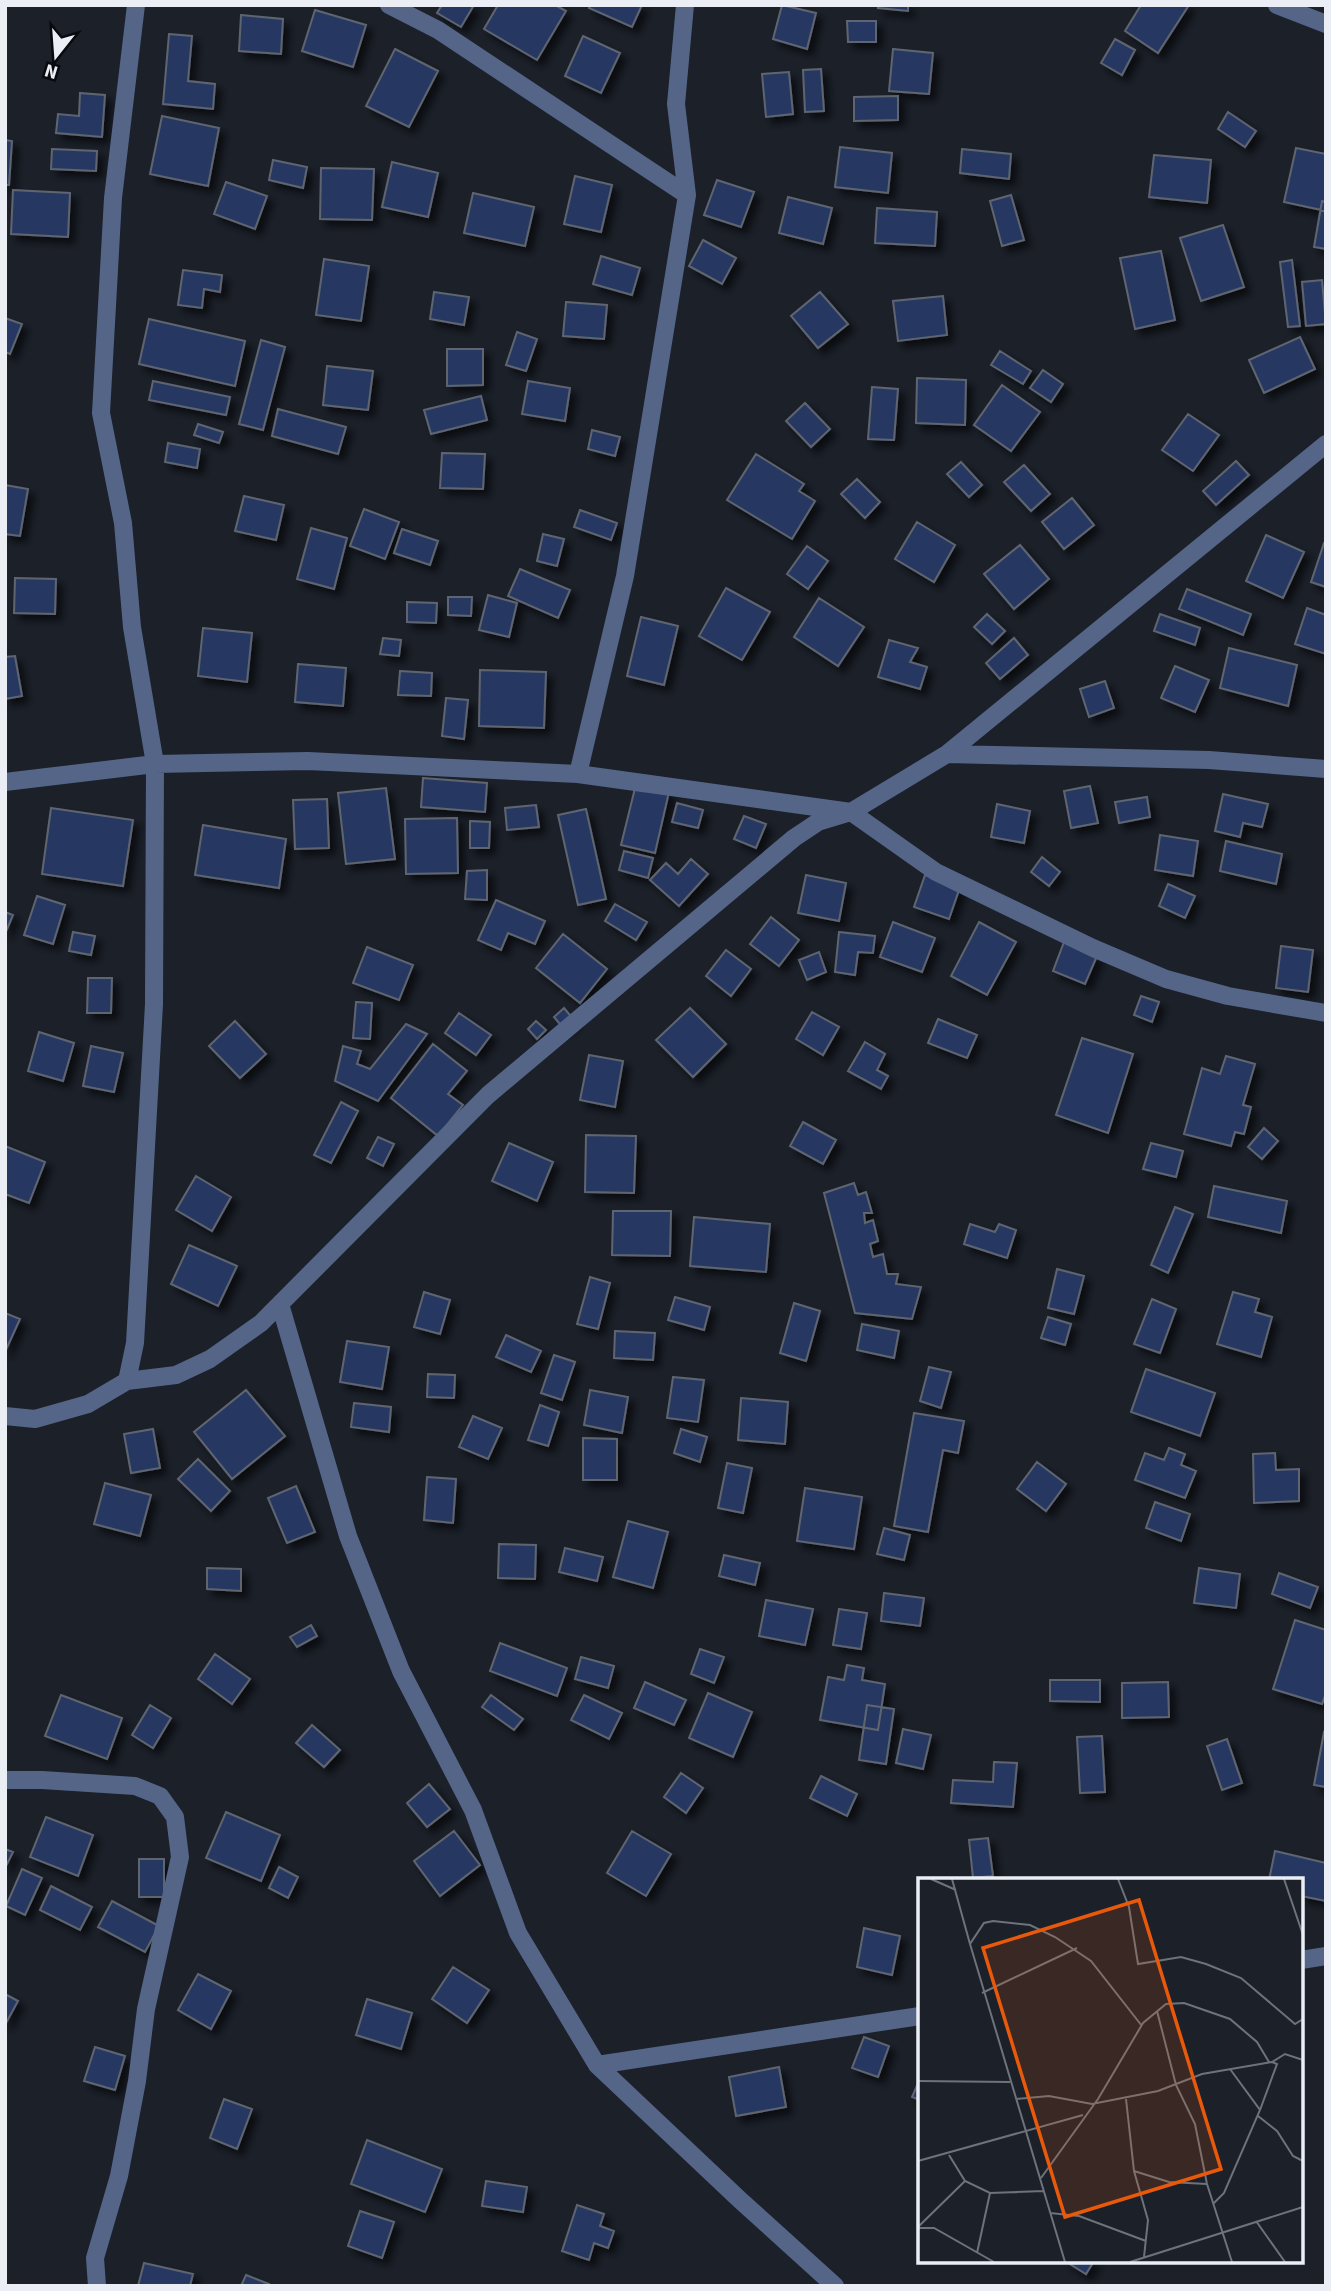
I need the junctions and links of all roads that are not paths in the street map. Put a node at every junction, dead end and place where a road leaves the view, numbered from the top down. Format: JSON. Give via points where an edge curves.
{"nodes":[{"id":1,"x":136,"y":5,"type":"edge"},
{"id":2,"x":389,"y":5,"type":"edge"},
{"id":3,"x":685,"y":5,"type":"edge"},
{"id":4,"x":1277,"y":5,"type":"edge"},
{"id":5,"x":1326,"y":23,"type":"edge"},
{"id":6,"x":687,"y":195,"type":"junction"},
{"id":7,"x":1326,"y":444,"type":"edge"},
{"id":8,"x":947,"y":754,"type":"junction"},
{"id":9,"x":155,"y":764,"type":"junction"},
{"id":10,"x":1326,"y":769,"type":"edge"},
{"id":11,"x":578,"y":774,"type":"junction"},
{"id":12,"x":5,"y":782,"type":"edge"},
{"id":13,"x":851,"y":812,"type":"junction"},
{"id":14,"x":1326,"y":1013,"type":"edge"},
{"id":15,"x":279,"y":1304,"type":"junction"},
{"id":16,"x":127,"y":1381,"type":"junction"},
{"id":17,"x":5,"y":1416,"type":"edge"},
{"id":18,"x":5,"y":1780,"type":"edge"},
{"id":19,"x":1326,"y":1956,"type":"edge"},
{"id":20,"x":1303,"y":1959,"type":"edge"},
{"id":21,"x":918,"y":2016,"type":"edge"},
{"id":22,"x":597,"y":2064,"type":"junction"},
{"id":23,"x":97,"y":2286,"type":"edge"},
{"id":24,"x":835,"y":2286,"type":"edge"}],
"edges":[{"from":1,"to":9,"type":"street","via":[[113,198],[101,413],[123,523],[132,627]]},
{"from":2,"to":6,"type":"street","via":[[438,30]]},
{"from":3,"to":6,"type":"street","via":[[676,104]]},
{"from":4,"to":5,"type":"street"},
{"from":6,"to":11,"type":"street","via":[[625,576]]},
{"from":7,"to":8,"type":"street"},
{"from":8,"to":10,"type":"street","via":[[1209,760]]},
{"from":8,"to":13,"type":"street"},
{"from":9,"to":11,"type":"street","via":[[308,761]]},
{"from":9,"to":12,"type":"street"},
{"from":9,"to":16,"type":"street","via":[[154,1004],[135,1343]]},
{"from":11,"to":13,"type":"street"},
{"from":13,"to":14,"type":"street","via":[[936,872],[1166,979],[1228,996]]},
{"from":13,"to":15,"type":"street","via":[[818,822],[794,838],[488,1096]]},
{"from":15,"to":16,"type":"street","via":[[211,1359],[176,1376]]},
{"from":15,"to":22,"type":"street","via":[[348,1536],[401,1671],[472,1810],[518,1933]]},
{"from":16,"to":17,"type":"street","via":[[88,1404],[35,1419]]},
{"from":18,"to":23,"type":"street","via":[[135,1786],[160,1796],[175,1817],[180,1857],[146,2009],[119,2176],[95,2258]]},
{"from":19,"to":20,"type":"street"},
{"from":21,"to":22,"type":"street"},
{"from":22,"to":24,"type":"street"}]}
